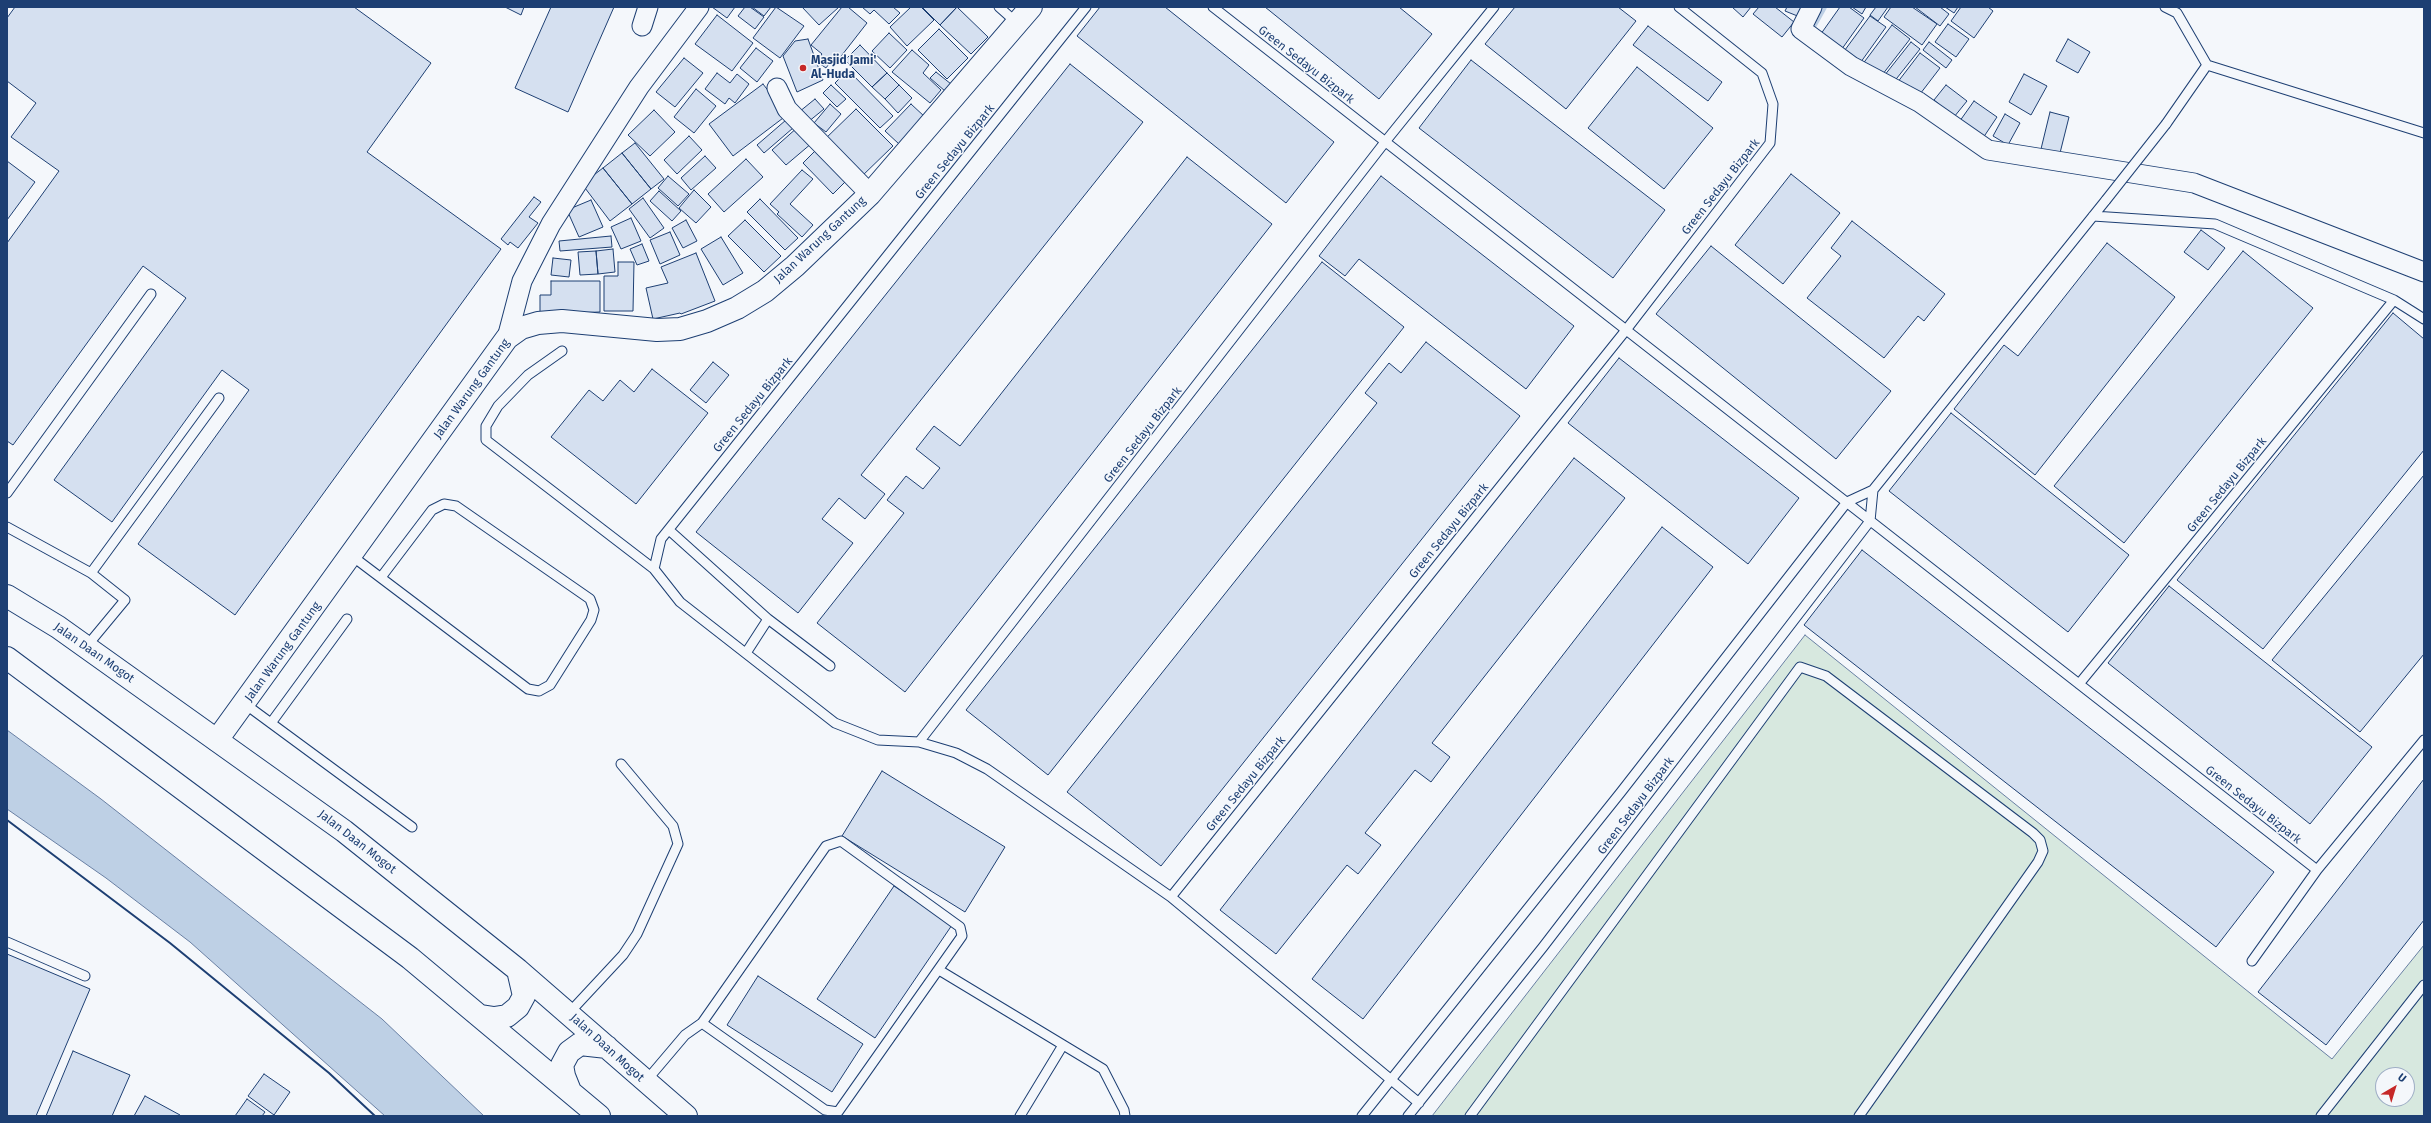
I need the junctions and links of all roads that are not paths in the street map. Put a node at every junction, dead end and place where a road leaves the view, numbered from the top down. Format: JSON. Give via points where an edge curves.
{"nodes":[{"id":1,"x":648,"y":7,"type":"edge"},
{"id":2,"x":698,"y":7,"type":"edge"},
{"id":3,"x":999,"y":7,"type":"edge"},
{"id":4,"x":1031,"y":7,"type":"edge"},
{"id":5,"x":1086,"y":7,"type":"edge"},
{"id":6,"x":1213,"y":7,"type":"edge"},
{"id":7,"x":1494,"y":7,"type":"edge"},
{"id":8,"x":1679,"y":7,"type":"edge"},
{"id":9,"x":1812,"y":7,"type":"edge"},
{"id":10,"x":2165,"y":7,"type":"edge"},
{"id":11,"x":1017,"y":24,"type":"junction"},
{"id":12,"x":642,"y":26,"type":"dead end"},
{"id":13,"x":2208,"y":65,"type":"junction"},
{"id":14,"x":777,"y":88,"type":"dead end"},
{"id":15,"x":2424,"y":133,"type":"edge"},
{"id":16,"x":1386,"y":142,"type":"junction"},
{"id":17,"x":870,"y":194,"type":"junction"},
{"id":18,"x":2093,"y":216,"type":"junction"},
{"id":19,"x":2424,"y":272,"type":"edge"},
{"id":20,"x":151,"y":294,"type":"dead end"},
{"id":21,"x":2394,"y":300,"type":"junction"},
{"id":22,"x":2424,"y":319,"type":"edge"},
{"id":23,"x":1626,"y":330,"type":"junction"},
{"id":24,"x":507,"y":338,"type":"junction"},
{"id":25,"x":562,"y":351,"type":"dead end"},
{"id":26,"x":219,"y":398,"type":"dead end"},
{"id":27,"x":1873,"y":490,"type":"junction"},
{"id":28,"x":7,"y":493,"type":"edge"},
{"id":29,"x":1847,"y":502,"type":"junction"},
{"id":30,"x":1870,"y":520,"type":"junction"},
{"id":31,"x":7,"y":527,"type":"edge"},
{"id":32,"x":669,"y":530,"type":"junction"},
{"id":33,"x":352,"y":556,"type":"junction"},
{"id":34,"x":654,"y":569,"type":"junction"},
{"id":35,"x":91,"y":573,"type":"junction"},
{"id":36,"x":382,"y":576,"type":"junction"},
{"id":37,"x":7,"y":596,"type":"edge"},
{"id":38,"x":768,"y":619,"type":"junction"},
{"id":39,"x":347,"y":620,"type":"dead end"},
{"id":40,"x":86,"y":647,"type":"junction"},
{"id":41,"x":746,"y":653,"type":"junction"},
{"id":42,"x":7,"y":658,"type":"edge"},
{"id":43,"x":830,"y":666,"type":"dead end"},
{"id":44,"x":2079,"y":684,"type":"junction"},
{"id":45,"x":245,"y":704,"type":"junction"},
{"id":46,"x":271,"y":723,"type":"junction"},
{"id":47,"x":217,"y":740,"type":"junction"},
{"id":48,"x":2424,"y":740,"type":"edge"},
{"id":49,"x":919,"y":742,"type":"junction"},
{"id":50,"x":621,"y":764,"type":"dead end"},
{"id":51,"x":412,"y":827,"type":"dead end"},
{"id":52,"x":2317,"y":870,"type":"junction"},
{"id":53,"x":1171,"y":897,"type":"junction"},
{"id":54,"x":7,"y":942,"type":"edge"},
{"id":55,"x":2252,"y":961,"type":"dead end"},
{"id":56,"x":518,"y":970,"type":"junction"},
{"id":57,"x":939,"y":970,"type":"junction"},
{"id":58,"x":84,"y":976,"type":"dead end"},
{"id":59,"x":2424,"y":985,"type":"edge"},
{"id":60,"x":569,"y":1013,"type":"junction"},
{"id":61,"x":481,"y":1016,"type":"junction"},
{"id":62,"x":702,"y":1023,"type":"junction"},
{"id":63,"x":1063,"y":1044,"type":"junction"},
{"id":64,"x":607,"y":1047,"type":"junction"},
{"id":65,"x":1392,"y":1081,"type":"junction"},
{"id":66,"x":645,"y":1082,"type":"junction"},
{"id":67,"x":570,"y":1091,"type":"junction"},
{"id":68,"x":1419,"y":1103,"type":"junction"},
{"id":69,"x":840,"y":1114,"type":"edge"},
{"id":70,"x":599,"y":1116,"type":"edge"},
{"id":71,"x":686,"y":1116,"type":"edge"},
{"id":72,"x":1020,"y":1116,"type":"edge"},
{"id":73,"x":1125,"y":1116,"type":"edge"},
{"id":74,"x":1362,"y":1116,"type":"edge"},
{"id":75,"x":1408,"y":1116,"type":"edge"},
{"id":76,"x":1470,"y":1116,"type":"edge"},
{"id":77,"x":1859,"y":1116,"type":"edge"},
{"id":78,"x":2321,"y":1116,"type":"edge"}],
"edges":[{"from":1,"to":12,"type":"street"},
{"from":2,"to":24,"type":"street","via":[[639,87],[551,224],[522,281]]},
{"from":3,"to":11,"type":"lane"},
{"from":4,"to":11,"type":"main road","name":"Jalan Warung Gantung"},
{"from":5,"to":32,"type":"lane","name":"Green Sedayu Bizpark"},
{"from":6,"to":16,"type":"lane","name":"Green Sedayu Bizpark"},
{"from":7,"to":16,"type":"lane","name":"Green Sedayu Bizpark"},
{"from":8,"to":23,"type":"lane","name":"Green Sedayu Bizpark","via":[[1762,72],[1774,104],[1770,143]]},
{"from":9,"to":19,"type":"street","via":[[1807,33],[1851,66],[1919,102],[1988,150],[2194,183]]},
{"from":10,"to":13,"type":"lane","via":[[2177,13]]},
{"from":11,"to":17,"type":"main road","name":"Jalan Warung Gantung"},
{"from":13,"to":15,"type":"lane"},
{"from":13,"to":18,"type":"lane","name":"Green Sedayu Bizpark","bridge":true,"via":[[2166,124]]},
{"from":14,"to":17,"type":"street","via":[[787,109]]},
{"from":16,"to":23,"type":"lane","name":"Green Sedayu Bizpark"},
{"from":16,"to":49,"type":"lane","name":"Green Sedayu Bizpark"},
{"from":17,"to":24,"type":"main road","name":"Jalan Warung Gantung","via":[[770,287],[737,308],[707,321],[680,329],[657,330],[562,321],[538,323],[521,328]]},
{"from":18,"to":21,"type":"lane","via":[[2215,224]]},
{"from":18,"to":27,"type":"lane","name":"Green Sedayu Bizpark"},
{"from":20,"to":28,"type":"lane"},
{"from":21,"to":22,"type":"lane"},
{"from":21,"to":44,"type":"lane","name":"Green Sedayu Bizpark"},
{"from":23,"to":29,"type":"lane","name":"Green Sedayu Bizpark"},
{"from":23,"to":53,"type":"lane","name":"Green Sedayu Bizpark"},
{"from":24,"to":33,"type":"main road","name":"Jalan Warung Gantung"},
{"from":25,"to":34,"type":"lane","via":[[528,375],[498,406],[486,426],[486,440]]},
{"from":26,"to":35,"type":"lane"},
{"from":27,"to":29,"type":"lane","name":"Green Sedayu Bizpark"},
{"from":27,"to":30,"type":"lane"},
{"from":29,"to":30,"type":"lane","name":"Green Sedayu Bizpark"},
{"from":29,"to":65,"type":"lane","name":"Green Sedayu Bizpark"},
{"from":30,"to":44,"type":"lane","name":"Green Sedayu Bizpark"},
{"from":30,"to":68,"type":"lane","name":"Green Sedayu Bizpark","via":[[1543,947]]},
{"from":31,"to":35,"type":"lane"},
{"from":32,"to":34,"type":"lane","name":"Green Sedayu Bizpark","via":[[661,540]]},
{"from":32,"to":38,"type":"lane"},
{"from":33,"to":36,"type":"lane"},
{"from":33,"to":45,"type":"main road","name":"Jalan Warung Gantung"},
{"from":34,"to":41,"type":"lane","via":[[680,602]]},
{"from":35,"to":40,"type":"lane","via":[[125,600]]},
{"from":36,"to":36,"type":"lane","via":[[432,510],[444,504],[456,506],[590,599],[594,610],[550,685],[539,691],[528,689]]},
{"from":37,"to":40,"type":"main road","name":"Jalan Daan Mogot"},
{"from":38,"to":41,"type":"lane"},
{"from":38,"to":43,"type":"lane"},
{"from":39,"to":46,"type":"lane"},
{"from":40,"to":47,"type":"main road","name":"Jalan Daan Mogot"},
{"from":41,"to":49,"type":"lane","via":[[835,723],[878,740]]},
{"from":42,"to":61,"type":"main road","via":[[354,914]]},
{"from":44,"to":52,"type":"lane","name":"Green Sedayu Bizpark"},
{"from":45,"to":46,"type":"lane"},
{"from":45,"to":47,"type":"main road","name":"Jalan Warung Gantung"},
{"from":46,"to":51,"type":"lane"},
{"from":47,"to":56,"type":"main road","name":"Jalan Daan Mogot","via":[[338,826]]},
{"from":48,"to":52,"type":"lane"},
{"from":49,"to":53,"type":"lane","via":[[956,753],[988,769]]},
{"from":50,"to":60,"type":"lane","via":[[673,826],[678,844],[638,934],[623,955]]},
{"from":52,"to":55,"type":"lane"},
{"from":53,"to":65,"type":"lane"},
{"from":54,"to":58,"type":"lane"},
{"from":56,"to":60,"type":"main road","name":"Jalan Daan Mogot"},
{"from":56,"to":61,"type":"main road","via":[[524,996],[518,1008],[507,1016]]},
{"from":57,"to":62,"type":"lane","via":[[962,936],[960,927],[840,841],[826,846]]},
{"from":57,"to":63,"type":"lane"},
{"from":57,"to":69,"type":"lane"},
{"from":59,"to":78,"type":"lane"},
{"from":60,"to":64,"type":"main road","name":"Jalan Daan Mogot"},
{"from":61,"to":67,"type":"main road"},
{"from":62,"to":66,"type":"lane","via":[[685,1035]]},
{"from":62,"to":69,"type":"lane","via":[[825,1110]]},
{"from":63,"to":72,"type":"lane"},
{"from":63,"to":73,"type":"lane","via":[[1103,1069]]},
{"from":64,"to":66,"type":"main road","name":"Jalan Daan Mogot"},
{"from":64,"to":67,"type":"main road","via":[[580,1044],[569,1052],[562,1065]]},
{"from":65,"to":68,"type":"lane"},
{"from":65,"to":74,"type":"lane","name":"Green Sedayu Bizpark"},
{"from":66,"to":71,"type":"main road","name":"Jalan Daan Mogot"},
{"from":67,"to":70,"type":"main road"},
{"from":68,"to":75,"type":"lane","name":"Green Sedayu Bizpark"},
{"from":76,"to":77,"type":"lane","via":[[1800,667],[1826,676],[2034,834],[2040,840],[2043,851],[2038,862]]}]}
